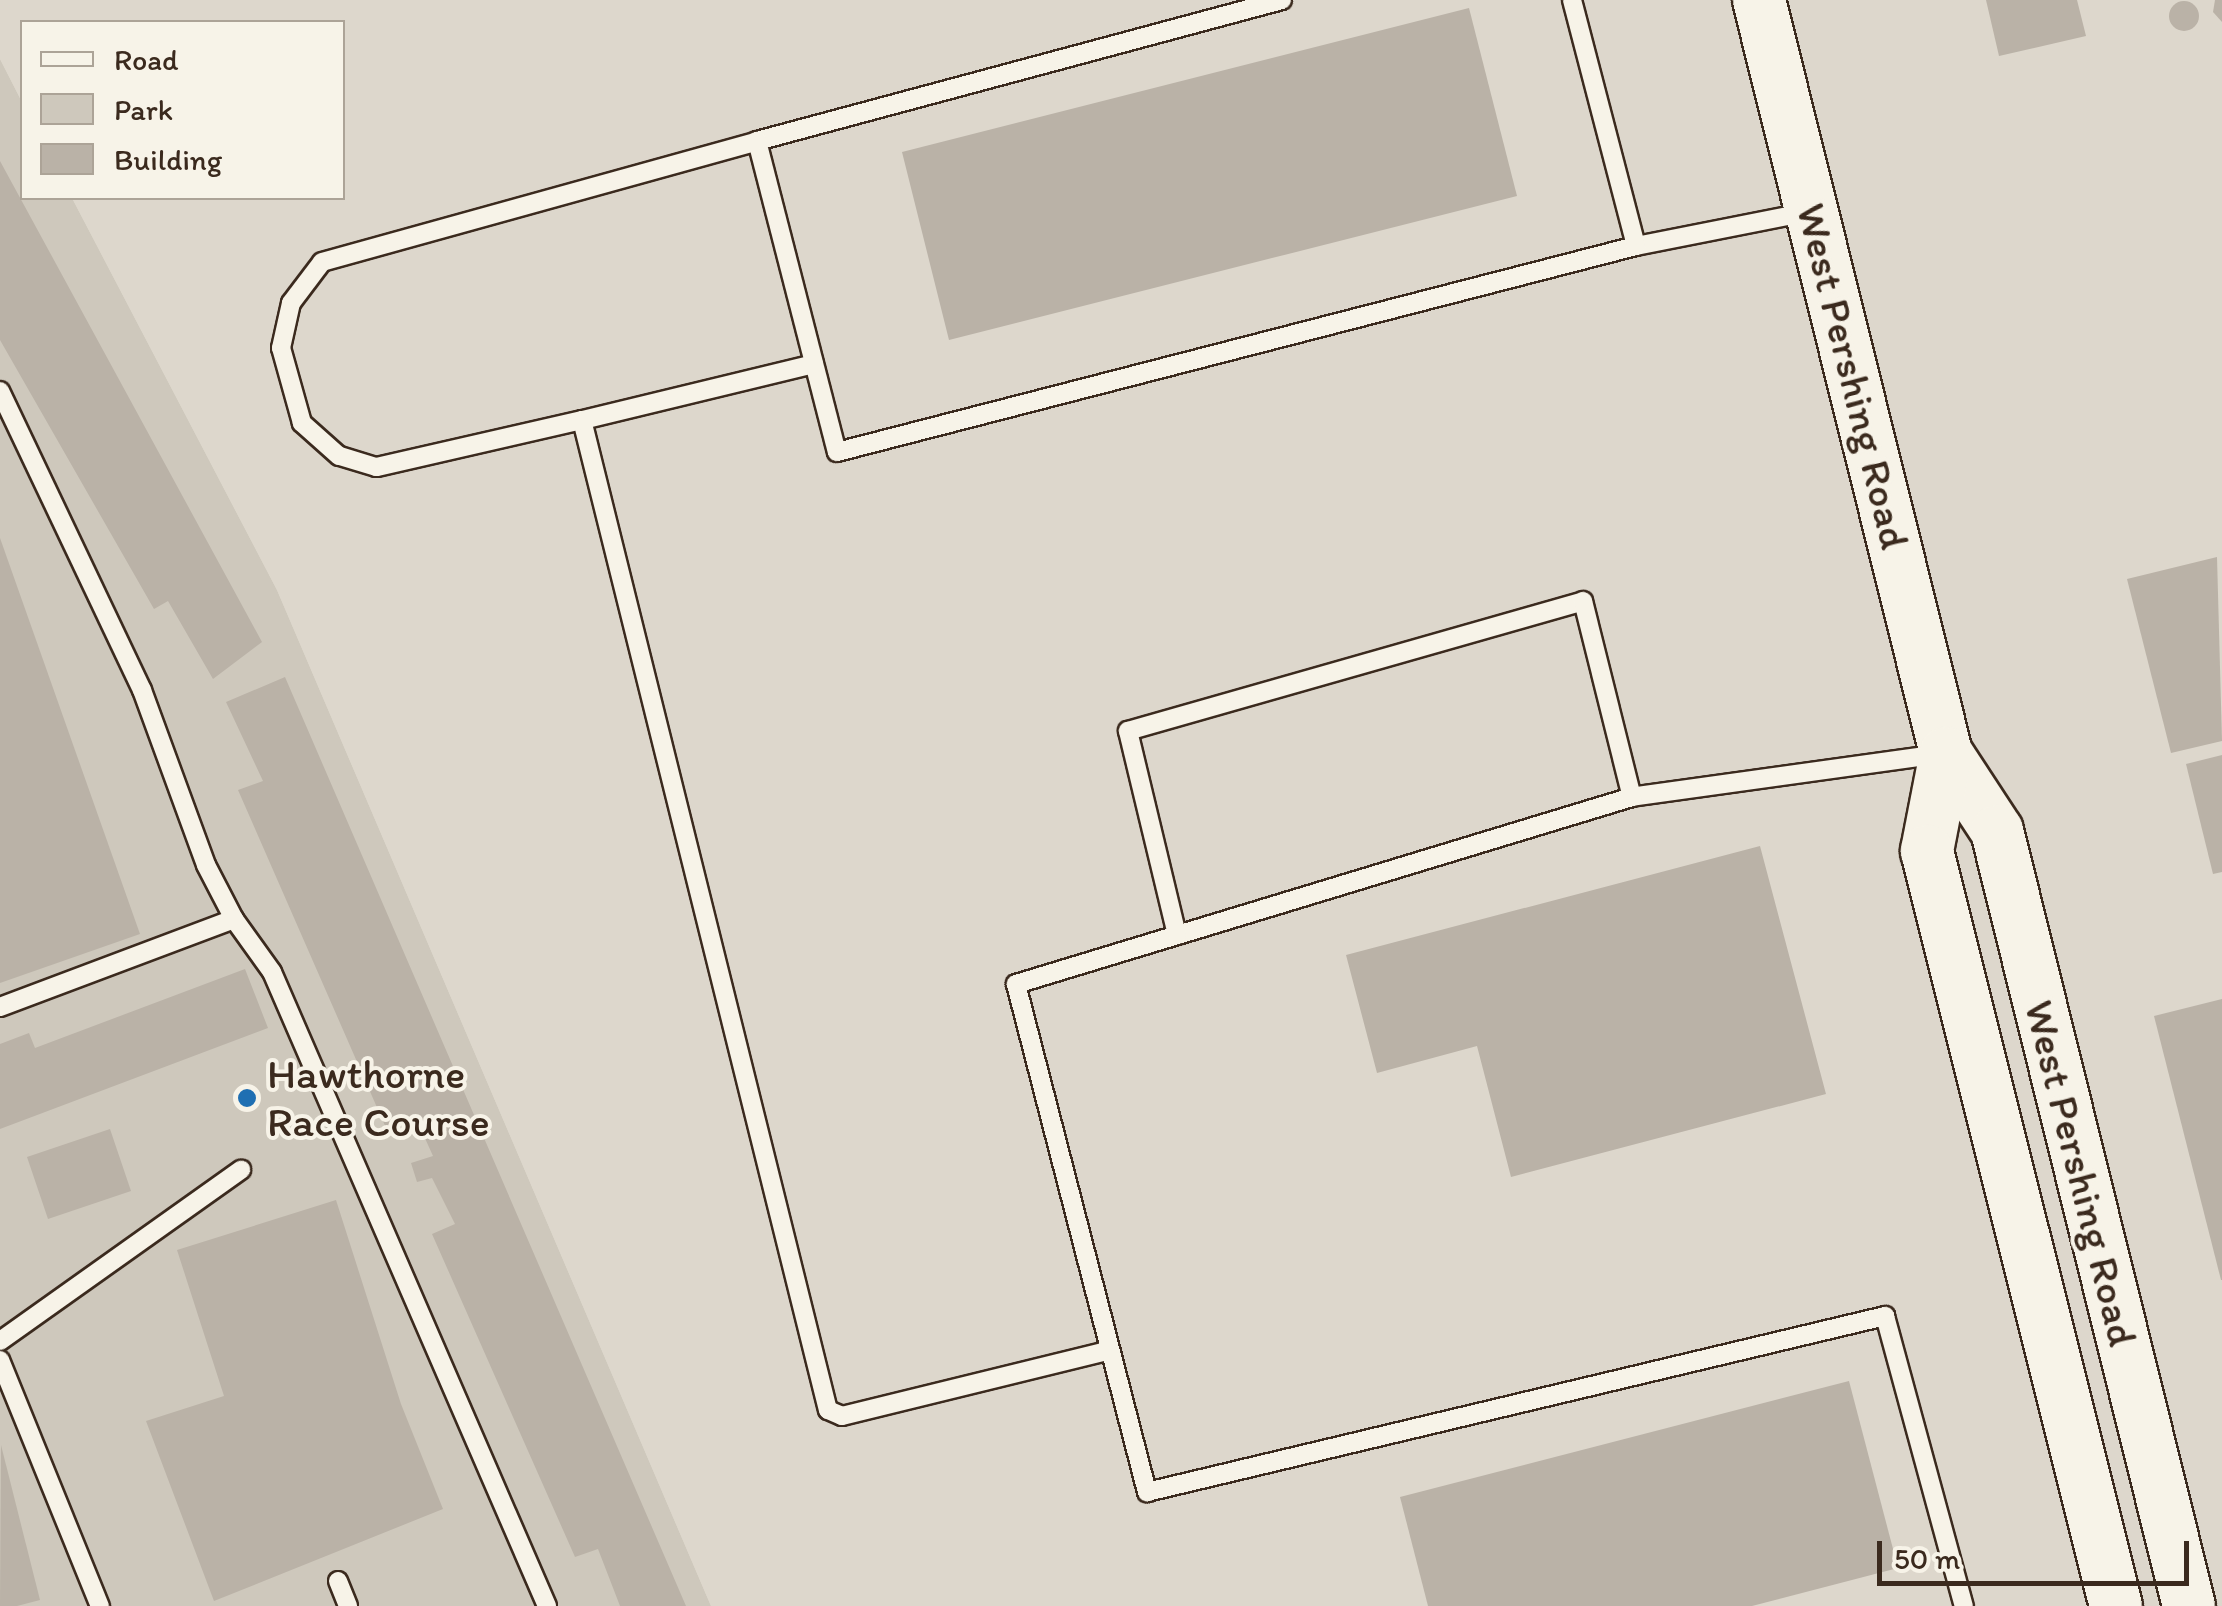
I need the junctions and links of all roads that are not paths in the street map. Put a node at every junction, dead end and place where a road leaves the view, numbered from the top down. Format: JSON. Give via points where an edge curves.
{"nodes":[{"id":1,"x":1282,"y":0,"type":"edge"},
{"id":2,"x":1572,"y":0,"type":"edge"},
{"id":3,"x":1758,"y":0,"type":"edge"},
{"id":4,"x":756,"y":141,"type":"junction"},
{"id":5,"x":1811,"y":211,"type":"junction"},
{"id":6,"x":1636,"y":246,"type":"junction"},
{"id":7,"x":814,"y":364,"type":"junction"},
{"id":8,"x":0,"y":391,"type":"edge"},
{"id":9,"x":582,"y":420,"type":"junction"},
{"id":10,"x":1946,"y":753,"type":"junction"},
{"id":11,"x":1632,"y":797,"type":"junction"},
{"id":12,"x":234,"y":919,"type":"junction"},
{"id":13,"x":1177,"y":936,"type":"junction"},
{"id":14,"x":0,"y":1006,"type":"edge"},
{"id":15,"x":241,"y":1170,"type":"dead end"},
{"id":16,"x":0,"y":1341,"type":"edge"},
{"id":17,"x":1110,"y":1350,"type":"junction"},
{"id":18,"x":0,"y":1360,"type":"edge"},
{"id":19,"x":338,"y":1582,"type":"dead end"},
{"id":20,"x":100,"y":1606,"type":"edge"},
{"id":21,"x":348,"y":1606,"type":"edge"},
{"id":22,"x":547,"y":1606,"type":"edge"},
{"id":23,"x":1964,"y":1606,"type":"edge"},
{"id":24,"x":2116,"y":1606,"type":"edge"},
{"id":25,"x":2189,"y":1606,"type":"edge"}],
"edges":[{"from":1,"to":4,"type":"lane"},
{"from":2,"to":6,"type":"lane"},
{"from":3,"to":5,"type":"main road","name":"West Pershing Road"},
{"from":4,"to":7,"type":"lane"},
{"from":4,"to":9,"type":"lane","via":[[322,262],[291,304],[282,348],[302,422],[338,456],[376,467]]},
{"from":5,"to":6,"type":"lane"},
{"from":5,"to":10,"type":"main road","name":"West Pershing Road"},
{"from":6,"to":7,"type":"lane","via":[[837,452]]},
{"from":7,"to":9,"type":"lane"},
{"from":8,"to":12,"type":"lane","via":[[142,690],[206,864]]},
{"from":9,"to":17,"type":"lane","via":[[828,1410],[842,1416]]},
{"from":10,"to":11,"type":"lane"},
{"from":10,"to":24,"type":"main road","name":"West Pershing Road","via":[[1927,851]]},
{"from":10,"to":25,"type":"main road","name":"West Pershing Road","via":[[1997,831]]},
{"from":11,"to":13,"type":"lane"},
{"from":11,"to":13,"type":"lane","via":[[1583,602],[1128,731]]},
{"from":12,"to":14,"type":"lane"},
{"from":12,"to":22,"type":"lane","via":[[272,972]]},
{"from":13,"to":17,"type":"lane","via":[[1016,984]]},
{"from":15,"to":16,"type":"lane"},
{"from":17,"to":23,"type":"lane","via":[[1147,1492],[1885,1316]]},
{"from":18,"to":20,"type":"lane"},
{"from":19,"to":21,"type":"lane"}]}
